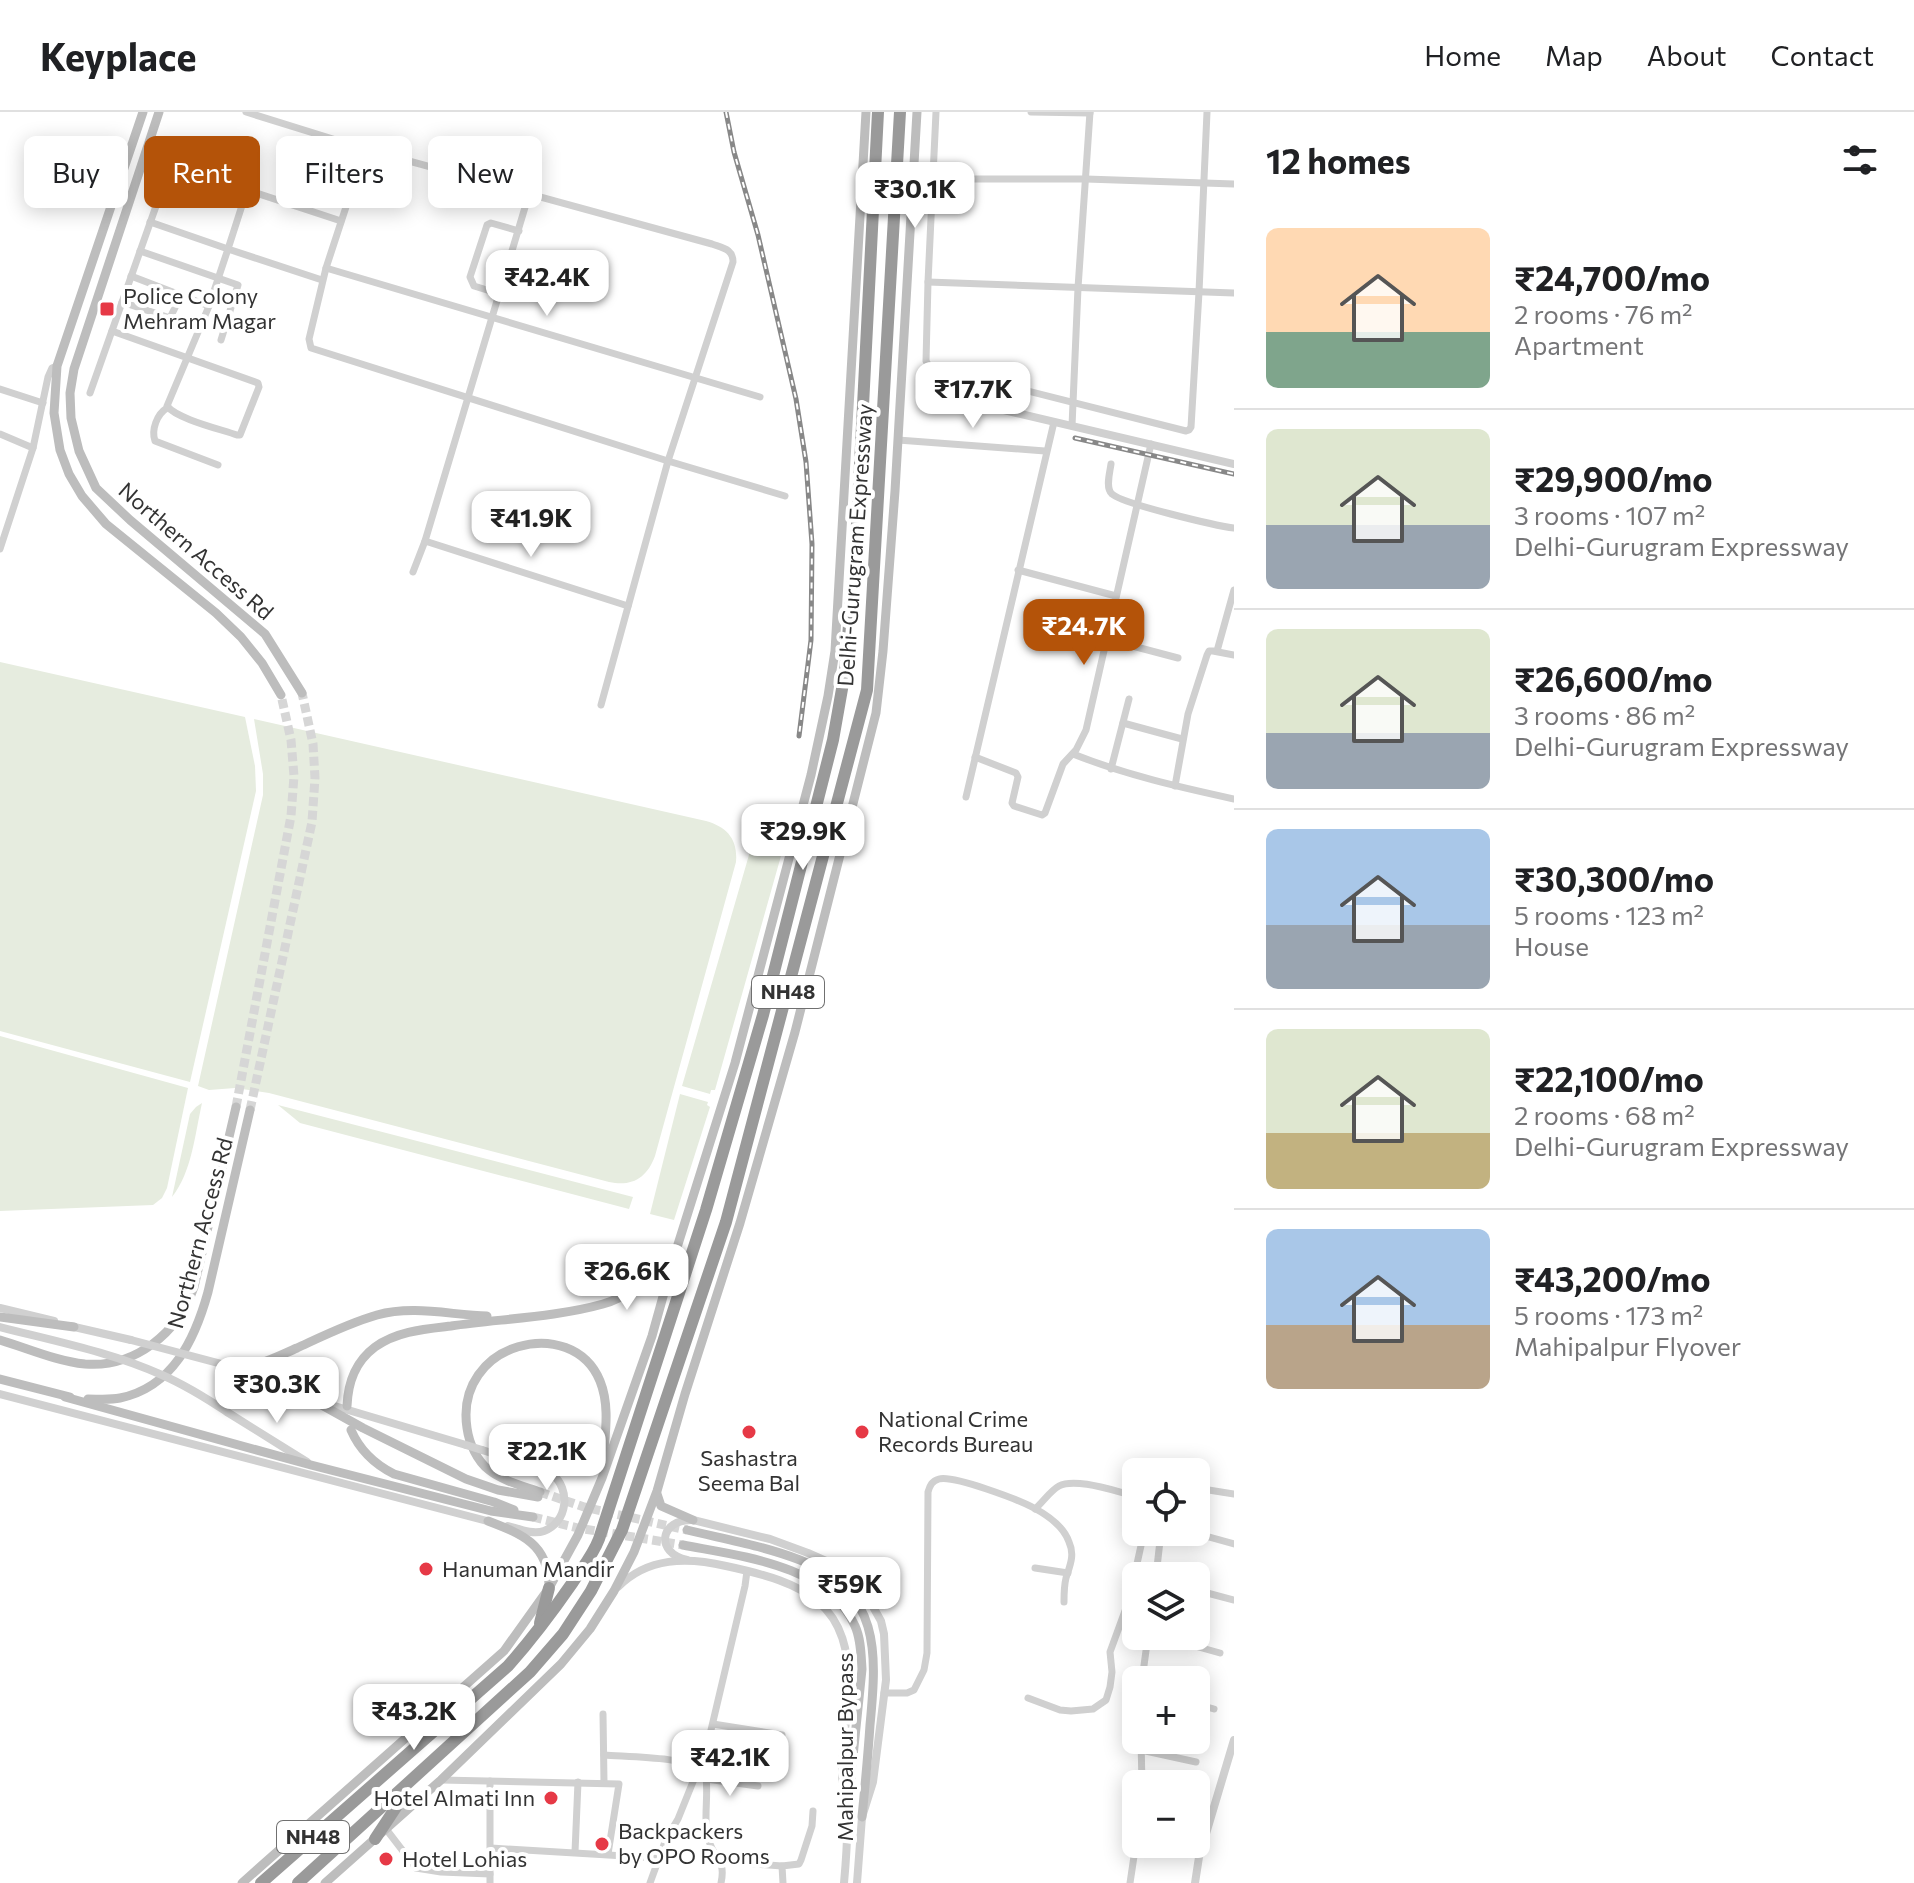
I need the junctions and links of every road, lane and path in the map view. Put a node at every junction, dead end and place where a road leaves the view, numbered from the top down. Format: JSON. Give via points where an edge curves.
{"nodes":[{"id":1,"x":143,"y":112,"type":"edge"},
{"id":2,"x":159,"y":112,"type":"edge"},
{"id":3,"x":246,"y":112,"type":"edge"},
{"id":4,"x":866,"y":112,"type":"edge"},
{"id":5,"x":878,"y":112,"type":"edge"},
{"id":6,"x":900,"y":112,"type":"edge"},
{"id":7,"x":917,"y":112,"type":"edge"},
{"id":8,"x":936,"y":112,"type":"edge"},
{"id":9,"x":1031,"y":112,"type":"edge"},
{"id":10,"x":1090,"y":112,"type":"edge"},
{"id":11,"x":1207,"y":112,"type":"edge"},
{"id":12,"x":151,"y":136,"type":"edge"},
{"id":13,"x":323,"y":136,"type":"edge"},
{"id":14,"x":144,"y":156,"type":"edge"},
{"id":15,"x":934,"y":179,"type":"junction"},
{"id":16,"x":1086,"y":179,"type":"junction"},
{"id":17,"x":1205,"y":183,"type":"junction"},
{"id":18,"x":1234,"y":184,"type":"edge"},
{"id":19,"x":260,"y":194,"type":"edge"},
{"id":20,"x":542,"y":198,"type":"edge"},
{"id":21,"x":155,"y":208,"type":"edge"},
{"id":22,"x":241,"y":208,"type":"edge"},
{"id":23,"x":345,"y":208,"type":"edge"},
{"id":24,"x":525,"y":208,"type":"edge"},
{"id":25,"x":341,"y":221,"type":"junction"},
{"id":26,"x":150,"y":222,"type":"junction"},
{"id":27,"x":519,"y":231,"type":"junction"},
{"id":28,"x":228,"y":249,"type":"junction"},
{"id":29,"x":140,"y":251,"type":"junction"},
{"id":30,"x":326,"y":268,"type":"junction"},
{"id":31,"x":131,"y":276,"type":"junction"},
{"id":32,"x":219,"y":278,"type":"junction"},
{"id":33,"x":322,"y":280,"type":"junction"},
{"id":34,"x":928,"y":282,"type":"junction"},
{"id":35,"x":1078,"y":288,"type":"junction"},
{"id":36,"x":1199,"y":292,"type":"junction"},
{"id":37,"x":1234,"y":293,"type":"edge"},
{"id":38,"x":500,"y":294,"type":"junction"},
{"id":39,"x":181,"y":295,"type":"junction"},
{"id":40,"x":122,"y":302,"type":"junction"},
{"id":41,"x":209,"y":306,"type":"junction"},
{"id":42,"x":493,"y":318,"type":"junction"},
{"id":43,"x":112,"y":331,"type":"junction"},
{"id":44,"x":221,"y":340,"type":"dead end"},
{"id":45,"x":66,"y":345,"type":"junction"},
{"id":46,"x":80,"y":350,"type":"junction"},
{"id":47,"x":188,"y":358,"type":"junction"},
{"id":48,"x":57,"y":366,"type":"junction"},
{"id":49,"x":694,"y":378,"type":"junction"},
{"id":50,"x":0,"y":389,"type":"edge"},
{"id":51,"x":90,"y":393,"type":"dead end"},
{"id":52,"x":760,"y":397,"type":"dead end"},
{"id":53,"x":952,"y":398,"type":"dead end"},
{"id":54,"x":468,"y":399,"type":"junction"},
{"id":55,"x":1073,"y":402,"type":"junction"},
{"id":56,"x":43,"y":403,"type":"junction"},
{"id":57,"x":167,"y":408,"type":"junction"},
{"id":58,"x":1054,"y":422,"type":"junction"},
{"id":59,"x":1072,"y":426,"type":"junction"},
{"id":60,"x":0,"y":434,"type":"edge"},
{"id":61,"x":898,"y":440,"type":"junction"},
{"id":62,"x":1151,"y":444,"type":"junction"},
{"id":63,"x":33,"y":448,"type":"junction"},
{"id":64,"x":1045,"y":451,"type":"junction"},
{"id":65,"x":668,"y":461,"type":"junction"},
{"id":66,"x":1111,"y":464,"type":"dead end"},
{"id":67,"x":1234,"y":464,"type":"edge"},
{"id":68,"x":218,"y":465,"type":"dead end"},
{"id":69,"x":785,"y":496,"type":"dead end"},
{"id":70,"x":1137,"y":504,"type":"junction"},
{"id":71,"x":1234,"y":528,"type":"edge"},
{"id":72,"x":425,"y":541,"type":"junction"},
{"id":73,"x":0,"y":549,"type":"edge"},
{"id":74,"x":1018,"y":570,"type":"junction"},
{"id":75,"x":413,"y":572,"type":"dead end"},
{"id":76,"x":1234,"y":590,"type":"edge"},
{"id":77,"x":1116,"y":596,"type":"junction"},
{"id":78,"x":628,"y":606,"type":"junction"},
{"id":79,"x":1106,"y":639,"type":"junction"},
{"id":80,"x":1217,"y":651,"type":"junction"},
{"id":81,"x":1234,"y":655,"type":"edge"},
{"id":82,"x":1178,"y":658,"type":"dead end"},
{"id":83,"x":302,"y":693,"type":"tunnel mouth"},
{"id":84,"x":281,"y":695,"type":"tunnel mouth"},
{"id":85,"x":1129,"y":699,"type":"dead end"},
{"id":86,"x":601,"y":705,"type":"dead end"},
{"id":87,"x":1123,"y":723,"type":"junction"},
{"id":88,"x":1182,"y":739,"type":"junction"},
{"id":89,"x":1073,"y":754,"type":"junction"},
{"id":90,"x":975,"y":757,"type":"junction"},
{"id":91,"x":1111,"y":769,"type":"junction"},
{"id":92,"x":1175,"y":786,"type":"junction"},
{"id":93,"x":966,"y":797,"type":"dead end"},
{"id":94,"x":1234,"y":799,"type":"edge"},
{"id":95,"x":236,"y":1107,"type":"tunnel mouth"},
{"id":96,"x":250,"y":1110,"type":"tunnel mouth"},
{"id":97,"x":674,"y":1257,"type":"junction"},
{"id":98,"x":0,"y":1308,"type":"edge"},
{"id":99,"x":545,"y":1314,"type":"junction"},
{"id":100,"x":0,"y":1317,"type":"edge"},
{"id":101,"x":0,"y":1327,"type":"edge"},
{"id":102,"x":74,"y":1327,"type":"junction"},
{"id":103,"x":0,"y":1340,"type":"edge"},
{"id":104,"x":233,"y":1367,"type":"junction"},
{"id":105,"x":0,"y":1379,"type":"edge"},
{"id":106,"x":0,"y":1394,"type":"edge"},
{"id":107,"x":65,"y":1397,"type":"junction"},
{"id":108,"x":311,"y":1399,"type":"junction"},
{"id":109,"x":347,"y":1406,"type":"dead end"},
{"id":110,"x":351,"y":1430,"type":"dead end"},
{"id":111,"x":311,"y":1465,"type":"junction"},
{"id":112,"x":602,"y":1478,"type":"junction"},
{"id":113,"x":1210,"y":1490,"type":"edge"},
{"id":114,"x":657,"y":1491,"type":"junction"},
{"id":115,"x":1122,"y":1493,"type":"edge"},
{"id":116,"x":1234,"y":1494,"type":"edge"},
{"id":117,"x":1035,"y":1509,"type":"junction"},
{"id":118,"x":693,"y":1520,"type":"junction"},
{"id":119,"x":488,"y":1521,"type":"junction"},
{"id":120,"x":687,"y":1530,"type":"tunnel mouth"},
{"id":121,"x":1210,"y":1537,"type":"edge"},
{"id":122,"x":1234,"y":1544,"type":"edge"},
{"id":123,"x":683,"y":1545,"type":"tunnel mouth"},
{"id":124,"x":1141,"y":1546,"type":"edge"},
{"id":125,"x":687,"y":1560,"type":"junction"},
{"id":126,"x":1035,"y":1568,"type":"dead end"},
{"id":127,"x":747,"y":1571,"type":"junction"},
{"id":128,"x":1068,"y":1573,"type":"junction"},
{"id":129,"x":549,"y":1588,"type":"junction"},
{"id":130,"x":614,"y":1591,"type":"junction"},
{"id":131,"x":1210,"y":1594,"type":"edge"},
{"id":132,"x":1234,"y":1600,"type":"edge"},
{"id":133,"x":1064,"y":1602,"type":"dead end"},
{"id":134,"x":538,"y":1630,"type":"junction"},
{"id":135,"x":1209,"y":1650,"type":"edge"},
{"id":136,"x":1220,"y":1653,"type":"dead end"},
{"id":137,"x":884,"y":1693,"type":"junction"},
{"id":138,"x":1028,"y":1698,"type":"dead end"},
{"id":139,"x":1210,"y":1708,"type":"edge"},
{"id":140,"x":1214,"y":1709,"type":"dead end"},
{"id":141,"x":603,"y":1714,"type":"dead end"},
{"id":142,"x":713,"y":1724,"type":"junction"},
{"id":143,"x":782,"y":1735,"type":"dead end"},
{"id":144,"x":1234,"y":1740,"type":"edge"},
{"id":145,"x":1159,"y":1754,"type":"edge"},
{"id":146,"x":604,"y":1755,"type":"junction"},
{"id":147,"x":1196,"y":1762,"type":"dead end"},
{"id":148,"x":699,"y":1767,"type":"junction"},
{"id":149,"x":414,"y":1779,"type":"junction"},
{"id":150,"x":706,"y":1779,"type":"junction"},
{"id":151,"x":441,"y":1780,"type":"junction"},
{"id":152,"x":490,"y":1781,"type":"junction"},
{"id":153,"x":578,"y":1782,"type":"junction"},
{"id":154,"x":604,"y":1782,"type":"junction"},
{"id":155,"x":758,"y":1786,"type":"dead end"},
{"id":156,"x":813,"y":1811,"type":"dead end"},
{"id":157,"x":847,"y":1815,"type":"junction"},
{"id":158,"x":862,"y":1817,"type":"junction"},
{"id":159,"x":386,"y":1829,"type":"junction"},
{"id":160,"x":375,"y":1839,"type":"junction"},
{"id":161,"x":491,"y":1848,"type":"junction"},
{"id":162,"x":575,"y":1852,"type":"junction"},
{"id":163,"x":715,"y":1853,"type":"junction"},
{"id":164,"x":608,"y":1854,"type":"junction"},
{"id":165,"x":658,"y":1858,"type":"junction"},
{"id":166,"x":1134,"y":1858,"type":"edge"},
{"id":167,"x":782,"y":1866,"type":"junction"},
{"id":168,"x":441,"y":1872,"type":"junction"},
{"id":169,"x":490,"y":1879,"type":"edge"},
{"id":170,"x":242,"y":1883,"type":"edge"},
{"id":171,"x":261,"y":1883,"type":"edge"},
{"id":172,"x":298,"y":1883,"type":"edge"},
{"id":173,"x":325,"y":1883,"type":"edge"},
{"id":174,"x":440,"y":1883,"type":"edge"},
{"id":175,"x":650,"y":1883,"type":"edge"},
{"id":176,"x":721,"y":1883,"type":"edge"},
{"id":177,"x":783,"y":1883,"type":"edge"},
{"id":178,"x":844,"y":1883,"type":"edge"},
{"id":179,"x":857,"y":1883,"type":"edge"},
{"id":180,"x":1130,"y":1883,"type":"edge"},
{"id":181,"x":1195,"y":1883,"type":"edge"}],
"edges":[{"from":1,"to":45,"type":"main road","name":"Northern Access Rd"},
{"from":2,"to":12,"type":"main road","name":"Northern Access Rd"},
{"from":3,"to":13,"type":"street"},
{"from":4,"to":97,"type":"main road","via":[[835,651],[828,696],[735,1063]]},
{"from":5,"to":134,"type":"highway","name":"Delhi-Gurugram Expressway","number":"NH48","via":[[856,543],[845,672],[833,740],[763,1015],[599,1539]]},
{"from":6,"to":149,"type":"highway","name":"Delhi-Gurugram Expressway","number":"NH48","via":[[867,690],[726,1222],[622,1530],[591,1591],[530,1672]]},
{"from":7,"to":61,"type":"main road"},
{"from":8,"to":15,"type":"street"},
{"from":9,"to":10,"type":"street"},
{"from":10,"to":16,"type":"street"},
{"from":11,"to":17,"type":"street"},
{"from":14,"to":46,"type":"main road","name":"Northern Access Rd"},
{"from":15,"to":16,"type":"street"},
{"from":15,"to":34,"type":"street"},
{"from":16,"to":17,"type":"street"},
{"from":16,"to":35,"type":"street"},
{"from":17,"to":18,"type":"street"},
{"from":17,"to":36,"type":"street"},
{"from":19,"to":25,"type":"street"},
{"from":20,"to":49,"type":"street","via":[[730,251],[733,262]]},
{"from":21,"to":26,"type":"street"},
{"from":22,"to":28,"type":"street"},
{"from":23,"to":25,"type":"street"},
{"from":24,"to":27,"type":"street"},
{"from":25,"to":30,"type":"street"},
{"from":26,"to":28,"type":"street"},
{"from":26,"to":29,"type":"street"},
{"from":27,"to":38,"type":"street"},
{"from":27,"to":38,"type":"street","via":[[486,225],[470,277],[474,286]]},
{"from":28,"to":32,"type":"street"},
{"from":28,"to":33,"type":"street"},
{"from":29,"to":31,"type":"street"},
{"from":29,"to":32,"type":"street"},
{"from":30,"to":33,"type":"street"},
{"from":30,"to":42,"type":"street"},
{"from":31,"to":39,"type":"street"},
{"from":31,"to":40,"type":"street"},
{"from":32,"to":41,"type":"street"},
{"from":32,"to":44,"type":"street","via":[[238,285]]},
{"from":33,"to":54,"type":"street","via":[[311,348]]},
{"from":34,"to":35,"type":"street"},
{"from":34,"to":55,"type":"street","via":[[930,367]]},
{"from":35,"to":36,"type":"street"},
{"from":35,"to":55,"type":"street"},
{"from":36,"to":37,"type":"street"},
{"from":36,"to":55,"type":"street","via":[[1188,431]]},
{"from":38,"to":42,"type":"street"},
{"from":39,"to":40,"type":"street","via":[[170,318]]},
{"from":39,"to":41,"type":"street"},
{"from":40,"to":43,"type":"street"},
{"from":41,"to":47,"type":"street"},
{"from":42,"to":49,"type":"street"},
{"from":42,"to":54,"type":"street"},
{"from":43,"to":47,"type":"street"},
{"from":43,"to":51,"type":"street"},
{"from":45,"to":46,"type":"main road"},
{"from":45,"to":48,"type":"main road","name":"Northern Access Rd"},
{"from":46,"to":83,"type":"main road","name":"Northern Access Rd","via":[[70,393],[71,418],[96,488],[265,634]]},
{"from":47,"to":57,"type":"street"},
{"from":47,"to":57,"type":"street","via":[[259,384],[241,433]]},
{"from":48,"to":56,"type":"street","via":[[50,371]]},
{"from":48,"to":84,"type":"main road","name":"Northern Access Rd","via":[[54,413],[60,450],[82,496],[106,524],[241,637]]},
{"from":49,"to":52,"type":"street"},
{"from":49,"to":65,"type":"street"},
{"from":50,"to":56,"type":"street"},
{"from":53,"to":58,"type":"street"},
{"from":54,"to":65,"type":"street"},
{"from":54,"to":72,"type":"street"},
{"from":55,"to":59,"type":"street"},
{"from":56,"to":63,"type":"street"},
{"from":57,"to":68,"type":"street","via":[[159,414],[155,441]]},
{"from":58,"to":59,"type":"street"},
{"from":58,"to":64,"type":"street"},
{"from":59,"to":62,"type":"street"},
{"from":60,"to":63,"type":"street"},
{"from":61,"to":64,"type":"street"},
{"from":61,"to":114,"type":"main road","via":[[876,713],[795,1032]]},
{"from":62,"to":67,"type":"street"},
{"from":62,"to":70,"type":"street"},
{"from":63,"to":73,"type":"street"},
{"from":64,"to":74,"type":"street"},
{"from":65,"to":69,"type":"street"},
{"from":65,"to":78,"type":"street"},
{"from":66,"to":70,"type":"street","via":[[1110,492]]},
{"from":70,"to":71,"type":"street"},
{"from":70,"to":77,"type":"street"},
{"from":72,"to":75,"type":"street"},
{"from":72,"to":78,"type":"street"},
{"from":74,"to":77,"type":"street"},
{"from":74,"to":90,"type":"street"},
{"from":76,"to":80,"type":"street"},
{"from":77,"to":79,"type":"street"},
{"from":78,"to":86,"type":"street"},
{"from":79,"to":82,"type":"street"},
{"from":79,"to":89,"type":"street","via":[[1086,730]]},
{"from":80,"to":81,"type":"street"},
{"from":80,"to":88,"type":"street","via":[[1207,655]]},
{"from":85,"to":87,"type":"street"},
{"from":87,"to":88,"type":"street"},
{"from":87,"to":91,"type":"street"},
{"from":88,"to":92,"type":"street"},
{"from":89,"to":90,"type":"street","via":[[1063,764],[1042,815],[1012,804],[1016,773]]},
{"from":89,"to":91,"type":"street"},
{"from":90,"to":93,"type":"street"},
{"from":91,"to":92,"type":"street"},
{"from":92,"to":94,"type":"street"},
{"from":95,"to":103,"type":"main road","name":"Northern Access Rd","via":[[194,1287],[168,1331],[129,1357],[97,1364]]},
{"from":96,"to":107,"type":"main road","name":"Northern Access Rd","via":[[202,1316],[187,1349],[168,1371],[130,1395]]},
{"from":97,"to":99,"type":"main road","via":[[620,1298]]},
{"from":97,"to":112,"type":"main road"},
{"from":98,"to":102,"type":"street"},
{"from":99,"to":104,"type":"main road","via":[[385,1313],[262,1364]]},
{"from":99,"to":109,"type":"main road","via":[[413,1331],[387,1340],[353,1373]]},
{"from":100,"to":102,"type":"main road"},
{"from":101,"to":111,"type":"street","bridge":true,"via":[[97,1352],[176,1381]]},
{"from":102,"to":104,"type":"street","bridge":true},
{"from":104,"to":108,"type":"street"},
{"from":105,"to":107,"type":"main road","name":"Northern Access Rd"},
{"from":106,"to":119,"type":"street"},
{"from":107,"to":111,"type":"main road"},
{"from":108,"to":112,"type":"main road","via":[[466,1479],[539,1495],[485,1467],[470,1441],[467,1400],[478,1375],[501,1353],[523,1346],[563,1348],[584,1360],[599,1379],[606,1410]]},
{"from":108,"to":119,"type":"street","bridge":true,"via":[[550,1472],[559,1481],[564,1507],[547,1530],[531,1532]]},
{"from":110,"to":111,"type":"main road","via":[[365,1453],[394,1474],[528,1516]]},
{"from":112,"to":129,"type":"main road"},
{"from":113,"to":116,"type":"street"},
{"from":114,"to":118,"type":"main road","via":[[661,1506]]},
{"from":114,"to":130,"type":"main road"},
{"from":115,"to":117,"type":"street","via":[[1064,1484]]},
{"from":117,"to":128,"type":"street","via":[[1069,1540],[1073,1553]]},
{"from":117,"to":137,"type":"street","via":[[960,1481],[945,1478],[931,1484],[926,1664],[914,1690]]},
{"from":118,"to":125,"type":"street","via":[[675,1521],[666,1537],[670,1551]]},
{"from":118,"to":137,"type":"street","name":"Mahipalpur Bypass","via":[[795,1548],[826,1561],[857,1584],[884,1634]]},
{"from":119,"to":129,"type":"main road","via":[[539,1550]]},
{"from":120,"to":158,"type":"main road","via":[[802,1560],[833,1579],[858,1604],[870,1632],[875,1667]]},
{"from":121,"to":122,"type":"street"},
{"from":123,"to":157,"type":"main road","via":[[797,1573],[827,1591],[855,1626],[862,1669]]},
{"from":124,"to":138,"type":"street","via":[[1110,1652],[1112,1679],[1106,1700],[1093,1709],[1071,1711]]},
{"from":125,"to":127,"type":"street","name":"Mahipalpur Bypass"},
{"from":125,"to":130,"type":"street","name":"Mahipalpur Bypass","via":[[640,1570]]},
{"from":126,"to":128,"type":"street"},
{"from":127,"to":142,"type":"street"},
{"from":127,"to":157,"type":"street","name":"Mahipalpur Bypass","via":[[804,1591],[820,1603],[842,1634],[849,1673],[842,1775]]},
{"from":128,"to":133,"type":"street"},
{"from":129,"to":134,"type":"highway"},
{"from":129,"to":170,"type":"main road","via":[[504,1651]]},
{"from":130,"to":151,"type":"main road","via":[[561,1664]]},
{"from":131,"to":132,"type":"street"},
{"from":134,"to":171,"type":"highway","number":"NH48","via":[[508,1666]]},
{"from":135,"to":136,"type":"street"},
{"from":137,"to":158,"type":"street","name":"Mahipalpur Bypass","via":[[873,1782]]},
{"from":139,"to":140,"type":"street"},
{"from":141,"to":146,"type":"street"},
{"from":142,"to":143,"type":"street"},
{"from":142,"to":148,"type":"street"},
{"from":144,"to":181,"type":"street"},
{"from":145,"to":147,"type":"street"},
{"from":146,"to":148,"type":"street"},
{"from":146,"to":154,"type":"street"},
{"from":148,"to":150,"type":"street"},
{"from":148,"to":165,"type":"street"},
{"from":149,"to":160,"type":"highway"},
{"from":149,"to":172,"type":"highway","number":"NH48"},
{"from":150,"to":155,"type":"street"},
{"from":150,"to":163,"type":"street","via":[[708,1837]]},
{"from":151,"to":152,"type":"street"},
{"from":151,"to":159,"type":"main road"},
{"from":152,"to":153,"type":"street"},
{"from":152,"to":161,"type":"street"},
{"from":153,"to":154,"type":"street"},
{"from":153,"to":162,"type":"street"},
{"from":154,"to":164,"type":"street","via":[[620,1786]]},
{"from":156,"to":167,"type":"street","via":[[799,1864]]},
{"from":157,"to":178,"type":"street","name":"Mahipalpur Bypass"},
{"from":158,"to":179,"type":"street","name":"Mahipalpur Bypass"},
{"from":159,"to":160,"type":"main road"},
{"from":159,"to":168,"type":"street","via":[[416,1868]]},
{"from":160,"to":173,"type":"main road"},
{"from":161,"to":162,"type":"street"},
{"from":161,"to":169,"type":"street"},
{"from":162,"to":164,"type":"street"},
{"from":163,"to":167,"type":"street","via":[[740,1863]]},
{"from":163,"to":176,"type":"street","via":[[723,1869]]},
{"from":164,"to":165,"type":"street"},
{"from":165,"to":175,"type":"street"},
{"from":166,"to":180,"type":"street"},
{"from":167,"to":177,"type":"street"},
{"from":168,"to":169,"type":"street"},
{"from":168,"to":174,"type":"street"}]}
